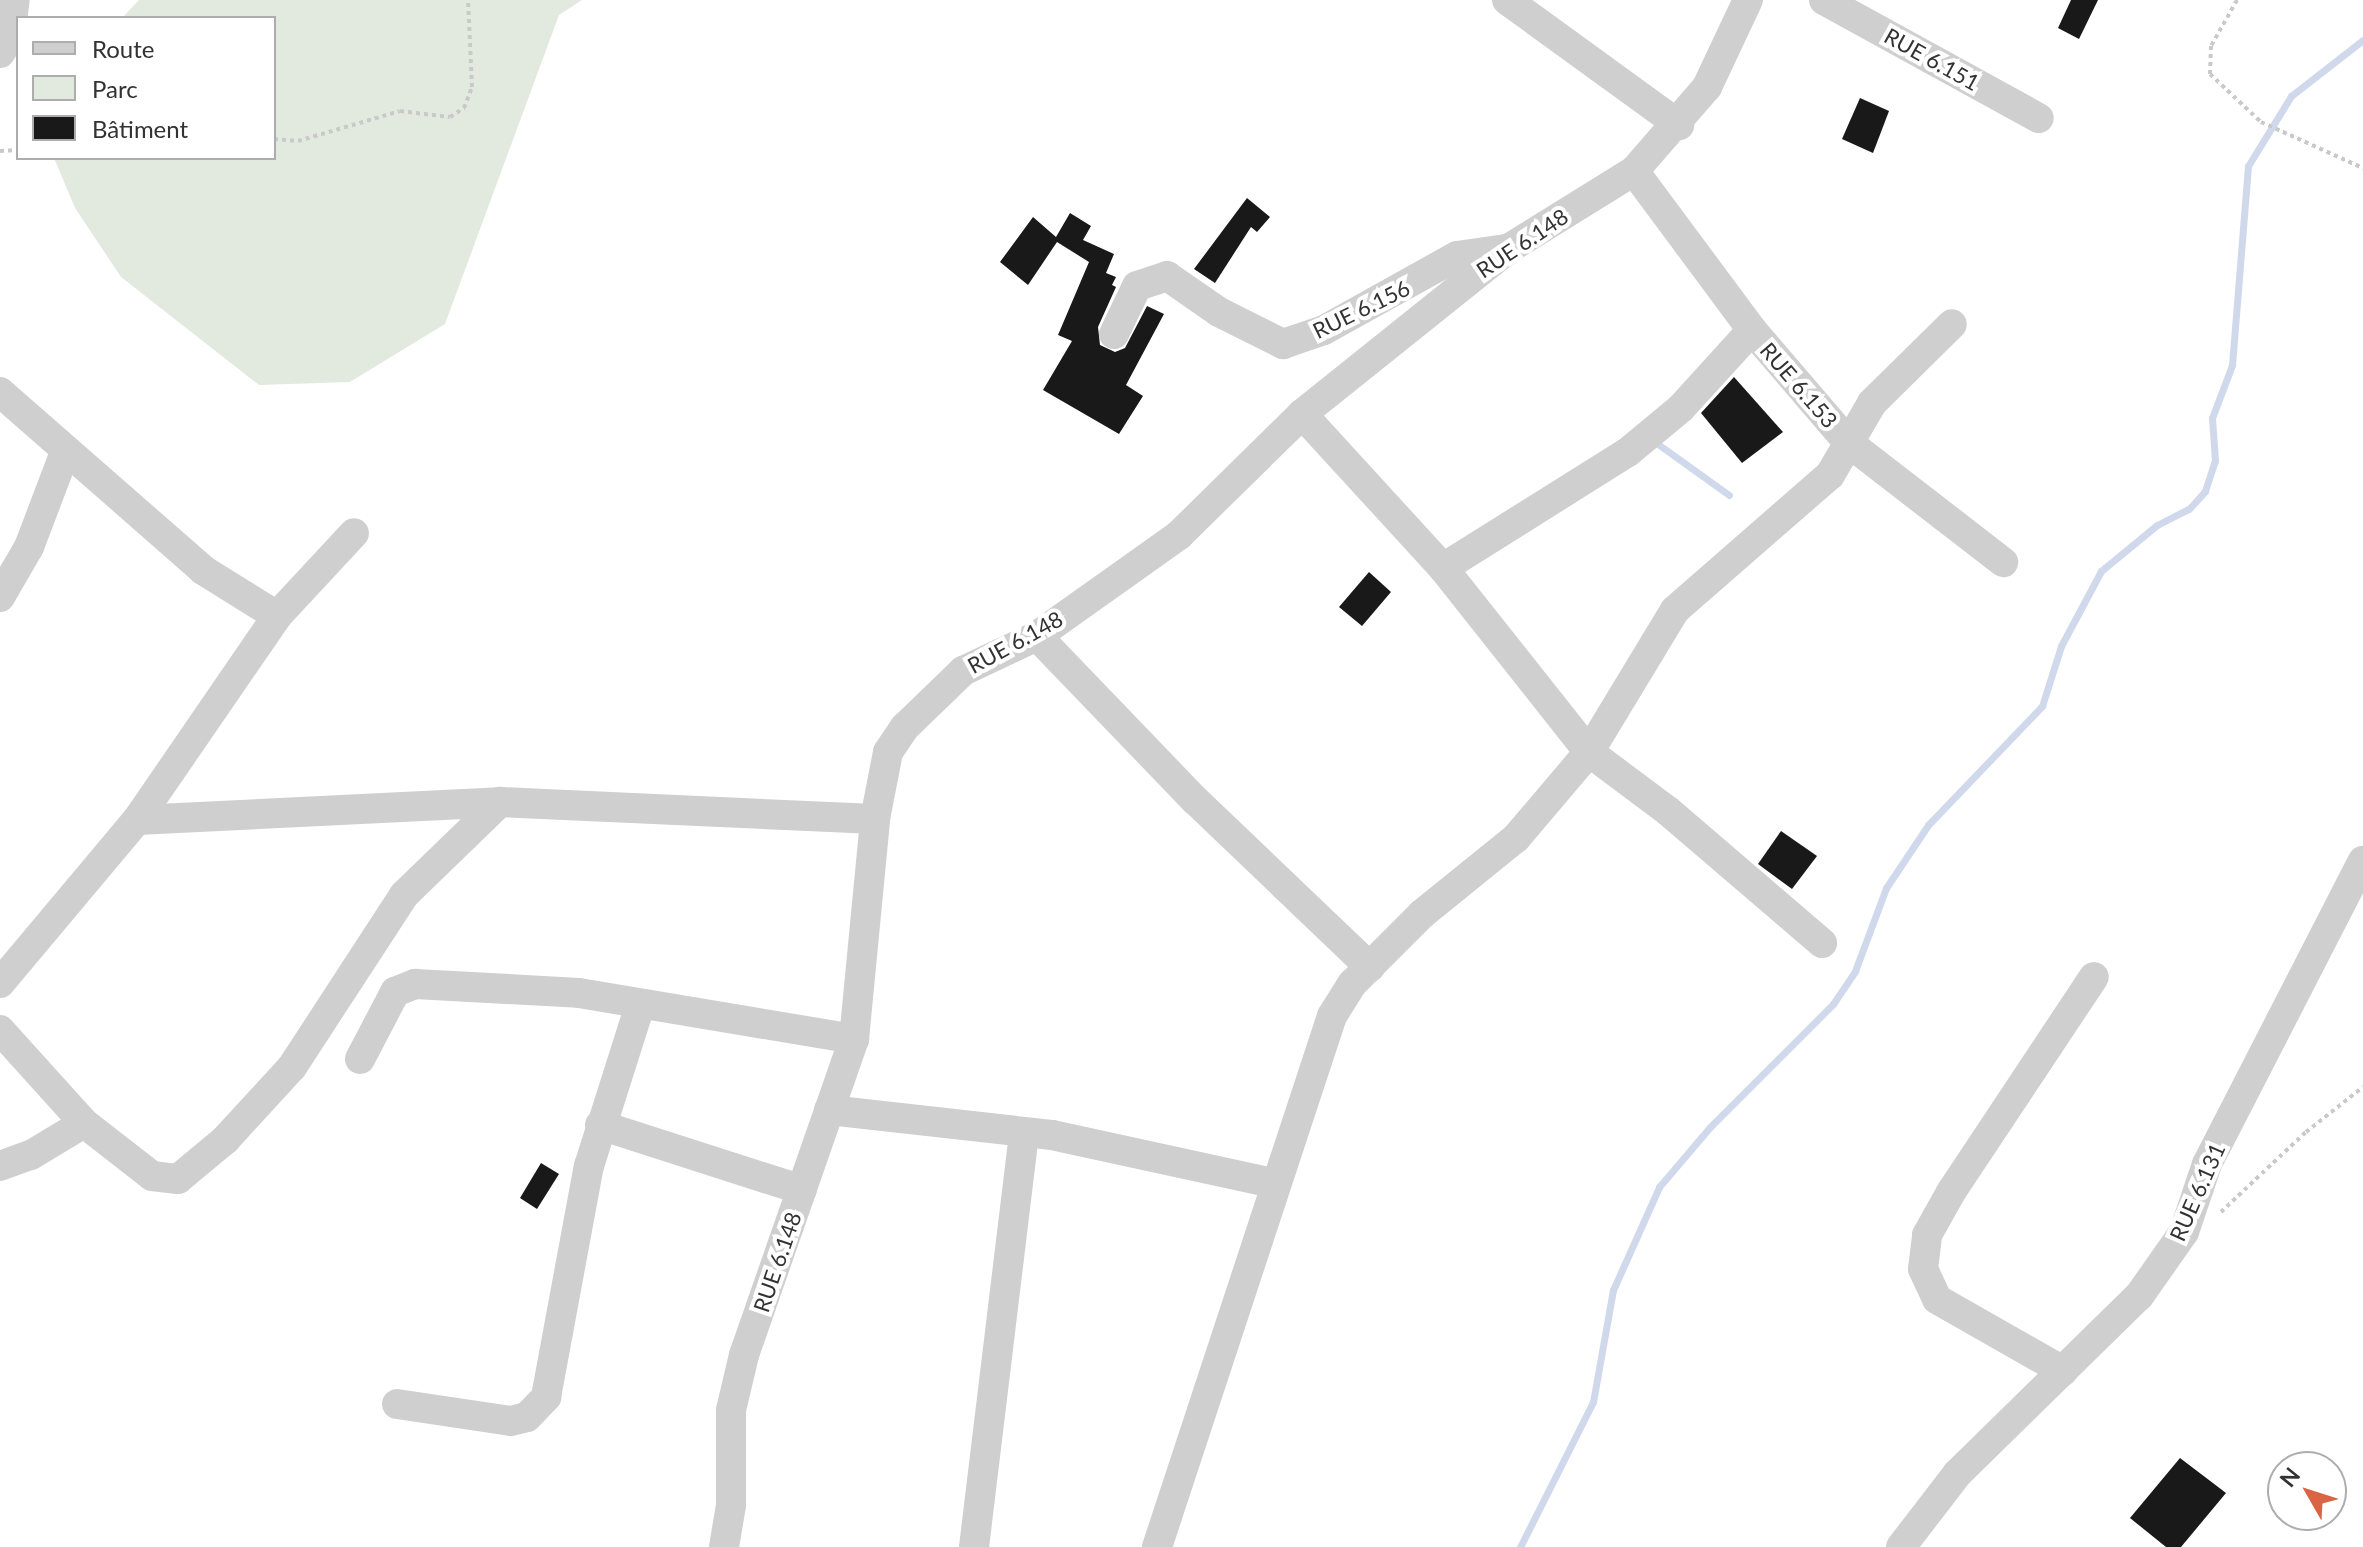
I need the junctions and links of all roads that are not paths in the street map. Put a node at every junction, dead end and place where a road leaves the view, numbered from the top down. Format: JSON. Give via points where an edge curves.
{"nodes":[{"id":1,"x":15,"y":0,"type":"edge"},
{"id":2,"x":1507,"y":0,"type":"edge"},
{"id":3,"x":1824,"y":0,"type":"edge"},
{"id":4,"x":1744,"y":2,"type":"edge"},
{"id":5,"x":0,"y":53,"type":"edge"},
{"id":6,"x":2039,"y":118,"type":"dead end"},
{"id":7,"x":1679,"y":125,"type":"junction"},
{"id":8,"x":1634,"y":171,"type":"junction"},
{"id":9,"x":1508,"y":249,"type":"junction"},
{"id":10,"x":1952,"y":324,"type":"dead end"},
{"id":11,"x":1752,"y":330,"type":"junction"},
{"id":12,"x":1114,"y":334,"type":"dead end"},
{"id":13,"x":0,"y":392,"type":"edge"},
{"id":14,"x":1302,"y":414,"type":"junction"},
{"id":15,"x":1849,"y":443,"type":"junction"},
{"id":16,"x":65,"y":452,"type":"junction"},
{"id":17,"x":354,"y":533,"type":"dead end"},
{"id":18,"x":2003,"y":562,"type":"dead end"},
{"id":19,"x":1443,"y":568,"type":"junction"},
{"id":20,"x":0,"y":597,"type":"edge"},
{"id":21,"x":277,"y":616,"type":"junction"},
{"id":22,"x":1037,"y":636,"type":"junction"},
{"id":23,"x":1589,"y":752,"type":"junction"},
{"id":24,"x":500,"y":802,"type":"junction"},
{"id":25,"x":875,"y":819,"type":"junction"},
{"id":26,"x":137,"y":820,"type":"junction"},
{"id":27,"x":2363,"y":861,"type":"edge"},
{"id":28,"x":1822,"y":943,"type":"dead end"},
{"id":29,"x":1370,"y":967,"type":"junction"},
{"id":30,"x":2094,"y":977,"type":"dead end"},
{"id":31,"x":0,"y":983,"type":"edge"},
{"id":32,"x":640,"y":1005,"type":"junction"},
{"id":33,"x":0,"y":1030,"type":"edge"},
{"id":34,"x":854,"y":1039,"type":"junction"},
{"id":35,"x":360,"y":1059,"type":"dead end"},
{"id":36,"x":829,"y":1110,"type":"junction"},
{"id":37,"x":84,"y":1123,"type":"junction"},
{"id":38,"x":600,"y":1125,"type":"junction"},
{"id":39,"x":1024,"y":1132,"type":"junction"},
{"id":40,"x":0,"y":1166,"type":"edge"},
{"id":41,"x":1276,"y":1184,"type":"junction"},
{"id":42,"x":802,"y":1190,"type":"junction"},
{"id":43,"x":2063,"y":1371,"type":"junction"},
{"id":44,"x":397,"y":1404,"type":"dead end"},
{"id":45,"x":724,"y":1547,"type":"edge"},
{"id":46,"x":974,"y":1547,"type":"edge"},
{"id":47,"x":1157,"y":1547,"type":"edge"},
{"id":48,"x":1901,"y":1547,"type":"edge"}],
"edges":[{"from":1,"to":5,"type":"street","via":[[10,38]]},
{"from":2,"to":7,"type":"street"},
{"from":3,"to":6,"type":"street","name":"RUE 6.151"},
{"from":4,"to":7,"type":"street","name":"RUE 6.148","via":[[1707,87]]},
{"from":7,"to":8,"type":"street","name":"RUE 6.148"},
{"from":8,"to":9,"type":"street","name":"RUE 6.148"},
{"from":8,"to":11,"type":"street","name":"RUE 6.153"},
{"from":9,"to":12,"type":"street","name":"RUE 6.156","via":[[1457,256],[1324,330],[1283,344],[1219,312],[1167,276],[1137,286]]},
{"from":9,"to":14,"type":"street","name":"RUE 6.148"},
{"from":10,"to":15,"type":"street","via":[[1872,403]]},
{"from":11,"to":15,"type":"street","name":"RUE 6.153"},
{"from":11,"to":19,"type":"street","via":[[1681,408],[1628,452]]},
{"from":13,"to":16,"type":"street"},
{"from":14,"to":19,"type":"street"},
{"from":14,"to":22,"type":"street","name":"RUE 6.148","via":[[1179,535]]},
{"from":15,"to":18,"type":"street","name":"RUE 6.153"},
{"from":15,"to":23,"type":"street","via":[[1812,493],[1675,610]]},
{"from":16,"to":20,"type":"street","via":[[29,547]]},
{"from":16,"to":21,"type":"street","via":[[203,570]]},
{"from":17,"to":21,"type":"street"},
{"from":19,"to":23,"type":"street"},
{"from":21,"to":26,"type":"street"},
{"from":22,"to":25,"type":"street","name":"RUE 6.148","via":[[963,671],[905,727],[888,752]]},
{"from":22,"to":29,"type":"street","via":[[1217,822]]},
{"from":23,"to":28,"type":"street","via":[[1668,811]]},
{"from":23,"to":29,"type":"street","via":[[1516,838],[1422,914]]},
{"from":24,"to":25,"type":"street"},
{"from":24,"to":26,"type":"street","via":[[442,809]]},
{"from":24,"to":37,"type":"street","via":[[404,895],[292,1067],[225,1140],[178,1179],[152,1176]]},
{"from":25,"to":34,"type":"street","name":"RUE 6.148"},
{"from":26,"to":31,"type":"street"},
{"from":27,"to":43,"type":"street","name":"RUE 6.131","via":[[2207,1164],[2184,1232],[2139,1296]]},
{"from":29,"to":41,"type":"street","via":[[1332,1016]]},
{"from":30,"to":43,"type":"street","via":[[1951,1192],[1927,1235],[1923,1269],[1937,1299]]},
{"from":32,"to":34,"type":"street"},
{"from":32,"to":35,"type":"street","via":[[579,993],[415,984],[395,992]]},
{"from":32,"to":38,"type":"street"},
{"from":33,"to":37,"type":"street"},
{"from":34,"to":36,"type":"street","name":"RUE 6.148"},
{"from":36,"to":39,"type":"street"},
{"from":36,"to":42,"type":"street","name":"RUE 6.148"},
{"from":37,"to":40,"type":"street","via":[[31,1155]]},
{"from":38,"to":42,"type":"street"},
{"from":38,"to":44,"type":"street","via":[[546,1397],[527,1417],[511,1421]]},
{"from":39,"to":41,"type":"street"},
{"from":39,"to":46,"type":"street"},
{"from":41,"to":47,"type":"street"},
{"from":42,"to":45,"type":"street","name":"RUE 6.148","via":[[744,1355],[731,1410],[731,1505]]},
{"from":43,"to":48,"type":"street","name":"RUE 6.131","via":[[1957,1474]]}]}
